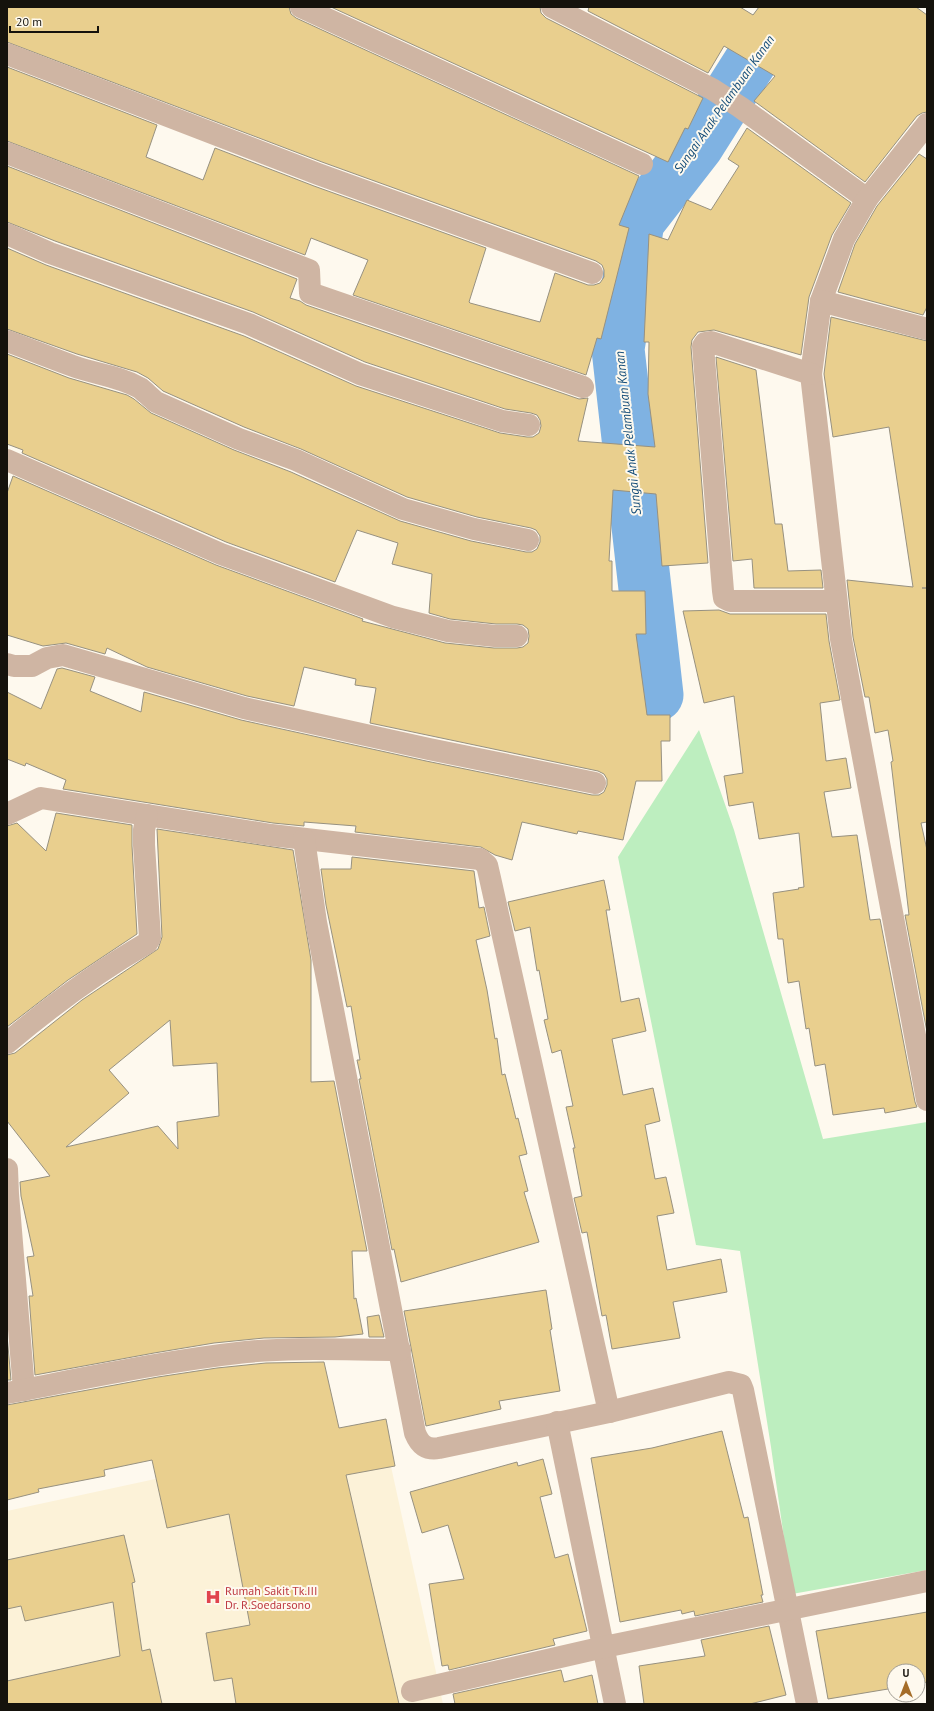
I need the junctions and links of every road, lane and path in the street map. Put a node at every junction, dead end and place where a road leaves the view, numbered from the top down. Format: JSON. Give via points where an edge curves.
{"nodes":[{"id":1,"x":301,"y":7,"type":"edge"},
{"id":2,"x":552,"y":7,"type":"edge"},
{"id":3,"x":7,"y":54,"type":"edge"},
{"id":4,"x":927,"y":124,"type":"edge"},
{"id":5,"x":7,"y":153,"type":"edge"},
{"id":6,"x":642,"y":164,"type":"dead end"},
{"id":7,"x":867,"y":199,"type":"junction"},
{"id":8,"x":7,"y":234,"type":"edge"},
{"id":9,"x":592,"y":273,"type":"dead end"},
{"id":10,"x":821,"y":301,"type":"junction"},
{"id":11,"x":927,"y":329,"type":"edge"},
{"id":12,"x":7,"y":341,"type":"edge"},
{"id":13,"x":811,"y":374,"type":"junction"},
{"id":14,"x":582,"y":387,"type":"dead end"},
{"id":15,"x":529,"y":425,"type":"dead end"},
{"id":16,"x":7,"y":460,"type":"edge"},
{"id":17,"x":528,"y":540,"type":"dead end"},
{"id":18,"x":836,"y":601,"type":"junction"},
{"id":19,"x":517,"y":636,"type":"dead end"},
{"id":20,"x":7,"y":664,"type":"edge"},
{"id":21,"x":595,"y":784,"type":"dead end"},
{"id":22,"x":7,"y":814,"type":"edge"},
{"id":23,"x":147,"y":815,"type":"junction"},
{"id":24,"x":304,"y":839,"type":"junction"},
{"id":25,"x":7,"y":1043,"type":"edge"},
{"id":26,"x":927,"y":1100,"type":"edge"},
{"id":27,"x":7,"y":1169,"type":"edge"},
{"id":28,"x":400,"y":1350,"type":"junction"},
{"id":29,"x":15,"y":1392,"type":"edge"},
{"id":30,"x":609,"y":1412,"type":"junction"},
{"id":31,"x":557,"y":1422,"type":"junction"},
{"id":32,"x":927,"y":1581,"type":"edge"},
{"id":33,"x":787,"y":1610,"type":"junction"},
{"id":34,"x":604,"y":1648,"type":"junction"},
{"id":35,"x":412,"y":1691,"type":"dead end"},
{"id":36,"x":615,"y":1704,"type":"edge"},
{"id":37,"x":807,"y":1704,"type":"edge"}],
"edges":[{"from":1,"to":6,"type":"street"},
{"from":2,"to":7,"type":"street","via":[[712,89]]},
{"from":3,"to":9,"type":"street","via":[[318,174]]},
{"from":4,"to":7,"type":"street"},
{"from":5,"to":14,"type":"street","via":[[309,270],[310,293]]},
{"from":7,"to":10,"type":"street","via":[[844,239]]},
{"from":8,"to":15,"type":"street","via":[[249,324],[360,374],[502,421]]},
{"from":10,"to":11,"type":"street"},
{"from":10,"to":13,"type":"street"},
{"from":12,"to":17,"type":"street","via":[[75,367],[126,381],[142,389],[156,402],[238,439],[296,460],[403,509],[474,529]]},
{"from":13,"to":18,"type":"street"},
{"from":13,"to":18,"type":"street","via":[[711,342],[703,346],[724,598],[730,601]]},
{"from":16,"to":19,"type":"street","via":[[222,554],[393,617],[448,631]]},
{"from":18,"to":26,"type":"street"},
{"from":20,"to":21,"type":"street","via":[[32,666],[47,658],[63,655],[244,708]]},
{"from":22,"to":23,"type":"street","via":[[41,798]]},
{"from":23,"to":24,"type":"street"},
{"from":23,"to":25,"type":"street","via":[[144,844],[150,938],[147,944],[90,978]]},
{"from":24,"to":28,"type":"street","via":[[316,922]]},
{"from":24,"to":30,"type":"street","via":[[480,859],[486,865]]},
{"from":27,"to":29,"type":"street"},
{"from":28,"to":29,"type":"street","via":[[245,1352],[145,1366]]},
{"from":28,"to":31,"type":"street","via":[[415,1433],[425,1447],[439,1448]]},
{"from":30,"to":31,"type":"street"},
{"from":30,"to":33,"type":"street","via":[[729,1382],[741,1385]]},
{"from":31,"to":34,"type":"street"},
{"from":32,"to":33,"type":"street"},
{"from":33,"to":34,"type":"street"},
{"from":33,"to":37,"type":"street"},
{"from":34,"to":35,"type":"street"},
{"from":34,"to":36,"type":"street"}]}
